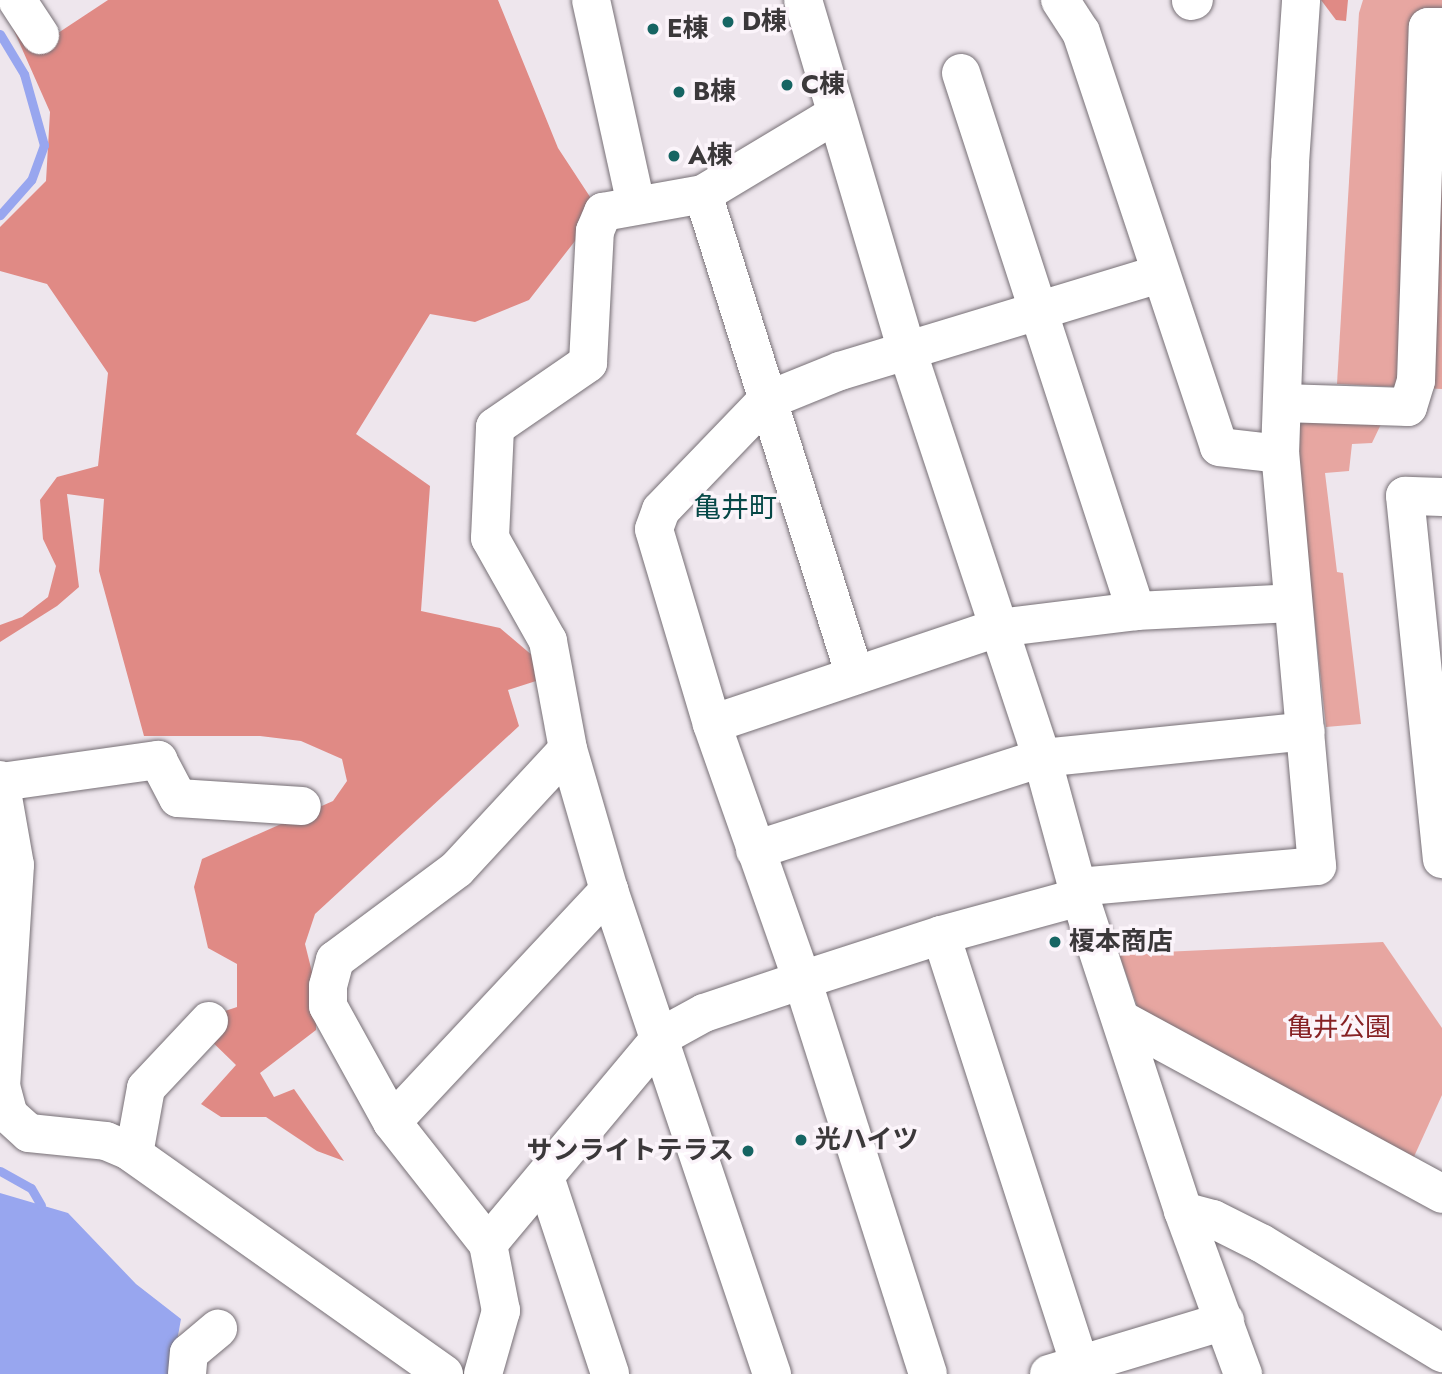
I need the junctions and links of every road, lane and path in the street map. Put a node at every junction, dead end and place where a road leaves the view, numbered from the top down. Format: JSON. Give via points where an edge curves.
{"nodes":[{"id":1,"x":17,"y":0,"type":"edge"},
{"id":2,"x":591,"y":0,"type":"edge"},
{"id":3,"x":803,"y":0,"type":"edge"},
{"id":4,"x":1060,"y":0,"type":"edge"},
{"id":5,"x":1301,"y":0,"type":"edge"},
{"id":6,"x":1442,"y":27,"type":"edge"},
{"id":7,"x":40,"y":34,"type":"dead end"},
{"id":8,"x":961,"y":73,"type":"dead end"},
{"id":9,"x":836,"y":114,"type":"junction"},
{"id":10,"x":703,"y":194,"type":"junction"},
{"id":11,"x":636,"y":204,"type":"junction"},
{"id":12,"x":1431,"y":217,"type":"edge"},
{"id":13,"x":1160,"y":274,"type":"junction"},
{"id":14,"x":1039,"y":311,"type":"junction"},
{"id":15,"x":907,"y":350,"type":"junction"},
{"id":16,"x":1427,"y":395,"type":"edge"},
{"id":17,"x":766,"y":401,"type":"junction"},
{"id":18,"x":1282,"y":403,"type":"junction"},
{"id":19,"x":1280,"y":454,"type":"junction"},
{"id":20,"x":1442,"y":497,"type":"edge"},
{"id":21,"x":1292,"y":603,"type":"junction"},
{"id":22,"x":1136,"y":611,"type":"junction"},
{"id":23,"x":998,"y":628,"type":"junction"},
{"id":24,"x":1431,"y":646,"type":"edge"},
{"id":25,"x":855,"y":676,"type":"junction"},
{"id":26,"x":712,"y":724,"type":"junction"},
{"id":27,"x":1306,"y":731,"type":"junction"},
{"id":28,"x":568,"y":749,"type":"junction"},
{"id":29,"x":1042,"y":758,"type":"junction"},
{"id":30,"x":0,"y":781,"type":"edge"},
{"id":31,"x":1438,"y":804,"type":"edge"},
{"id":32,"x":302,"y":806,"type":"dead end"},
{"id":33,"x":755,"y":850,"type":"junction"},
{"id":34,"x":1442,"y":859,"type":"edge"},
{"id":35,"x":609,"y":890,"type":"junction"},
{"id":36,"x":1078,"y":892,"type":"junction"},
{"id":37,"x":941,"y":935,"type":"junction"},
{"id":38,"x":802,"y":980,"type":"junction"},
{"id":39,"x":209,"y":1021,"type":"dead end"},
{"id":40,"x":1124,"y":1021,"type":"junction"},
{"id":41,"x":662,"y":1036,"type":"junction"},
{"id":42,"x":392,"y":1122,"type":"junction"},
{"id":43,"x":134,"y":1154,"type":"junction"},
{"id":44,"x":545,"y":1177,"type":"junction"},
{"id":45,"x":1442,"y":1194,"type":"edge"},
{"id":46,"x":1183,"y":1211,"type":"junction"},
{"id":47,"x":488,"y":1244,"type":"junction"},
{"id":48,"x":1225,"y":1321,"type":"junction"},
{"id":49,"x":218,"y":1329,"type":"dead end"},
{"id":50,"x":392,"y":1333,"type":"junction"},
{"id":51,"x":1442,"y":1353,"type":"edge"},
{"id":52,"x":1071,"y":1371,"type":"edge"},
{"id":53,"x":187,"y":1374,"type":"edge"},
{"id":54,"x":410,"y":1374,"type":"edge"},
{"id":55,"x":444,"y":1374,"type":"edge"},
{"id":56,"x":483,"y":1374,"type":"edge"},
{"id":57,"x":610,"y":1374,"type":"edge"},
{"id":58,"x":772,"y":1374,"type":"edge"},
{"id":59,"x":928,"y":1374,"type":"edge"},
{"id":60,"x":1243,"y":1374,"type":"edge"}],
"edges":[{"from":1,"to":7,"type":"street"},
{"from":2,"to":11,"type":"street"},
{"from":3,"to":9,"type":"street"},
{"from":4,"to":13,"type":"street","via":[[1081,32]]},
{"from":5,"to":18,"type":"street"},
{"from":6,"to":12,"type":"street","via":[[1428,27]]},
{"from":8,"to":14,"type":"street"},
{"from":9,"to":10,"type":"street"},
{"from":9,"to":15,"type":"street"},
{"from":10,"to":11,"type":"street"},
{"from":10,"to":17,"type":"street"},
{"from":11,"to":28,"type":"street","via":[[603,212],[595,231],[588,363],[495,428],[490,538],[548,641]]},
{"from":12,"to":16,"type":"street"},
{"from":13,"to":14,"type":"street"},
{"from":13,"to":19,"type":"street","via":[[1219,447]]},
{"from":14,"to":15,"type":"street"},
{"from":14,"to":22,"type":"street"},
{"from":15,"to":17,"type":"street"},
{"from":15,"to":23,"type":"street"},
{"from":16,"to":18,"type":"street","via":[[1408,407]]},
{"from":17,"to":25,"type":"street"},
{"from":17,"to":26,"type":"street","via":[[661,510],[654,529]]},
{"from":18,"to":19,"type":"street"},
{"from":19,"to":21,"type":"street"},
{"from":20,"to":24,"type":"street","via":[[1405,496]]},
{"from":21,"to":22,"type":"street"},
{"from":21,"to":27,"type":"street"},
{"from":22,"to":23,"type":"street"},
{"from":23,"to":25,"type":"street"},
{"from":23,"to":29,"type":"street"},
{"from":24,"to":31,"type":"street"},
{"from":25,"to":26,"type":"street"},
{"from":26,"to":33,"type":"street"},
{"from":27,"to":29,"type":"street"},
{"from":27,"to":36,"type":"street","via":[[1317,866]]},
{"from":28,"to":35,"type":"street"},
{"from":28,"to":42,"type":"street","via":[[457,869],[335,960],[328,1006]]},
{"from":29,"to":33,"type":"street"},
{"from":29,"to":36,"type":"street"},
{"from":30,"to":32,"type":"street","via":[[65,777],[158,760],[178,797]]},
{"from":30,"to":43,"type":"street","via":[[15,865],[3,1101],[9,1115],[29,1133],[106,1141]]},
{"from":31,"to":34,"type":"street"},
{"from":33,"to":38,"type":"street"},
{"from":35,"to":41,"type":"street"},
{"from":35,"to":42,"type":"street"},
{"from":36,"to":37,"type":"street"},
{"from":36,"to":40,"type":"street"},
{"from":37,"to":38,"type":"street"},
{"from":37,"to":52,"type":"street"},
{"from":38,"to":41,"type":"street","via":[[704,1013]]},
{"from":38,"to":59,"type":"street"},
{"from":39,"to":43,"type":"street","via":[[146,1088]]},
{"from":40,"to":45,"type":"street"},
{"from":40,"to":46,"type":"street"},
{"from":41,"to":44,"type":"street"},
{"from":41,"to":58,"type":"street"},
{"from":42,"to":47,"type":"street"},
{"from":43,"to":50,"type":"street"},
{"from":44,"to":47,"type":"street"},
{"from":44,"to":57,"type":"street"},
{"from":46,"to":48,"type":"street"},
{"from":46,"to":51,"type":"street","via":[[1213,1219],[1262,1243]]},
{"from":47,"to":56,"type":"street","via":[[501,1311]]},
{"from":48,"to":52,"type":"street"},
{"from":48,"to":60,"type":"street"},
{"from":49,"to":53,"type":"street","via":[[189,1353]]},
{"from":50,"to":54,"type":"street"},
{"from":50,"to":55,"type":"street"}]}
